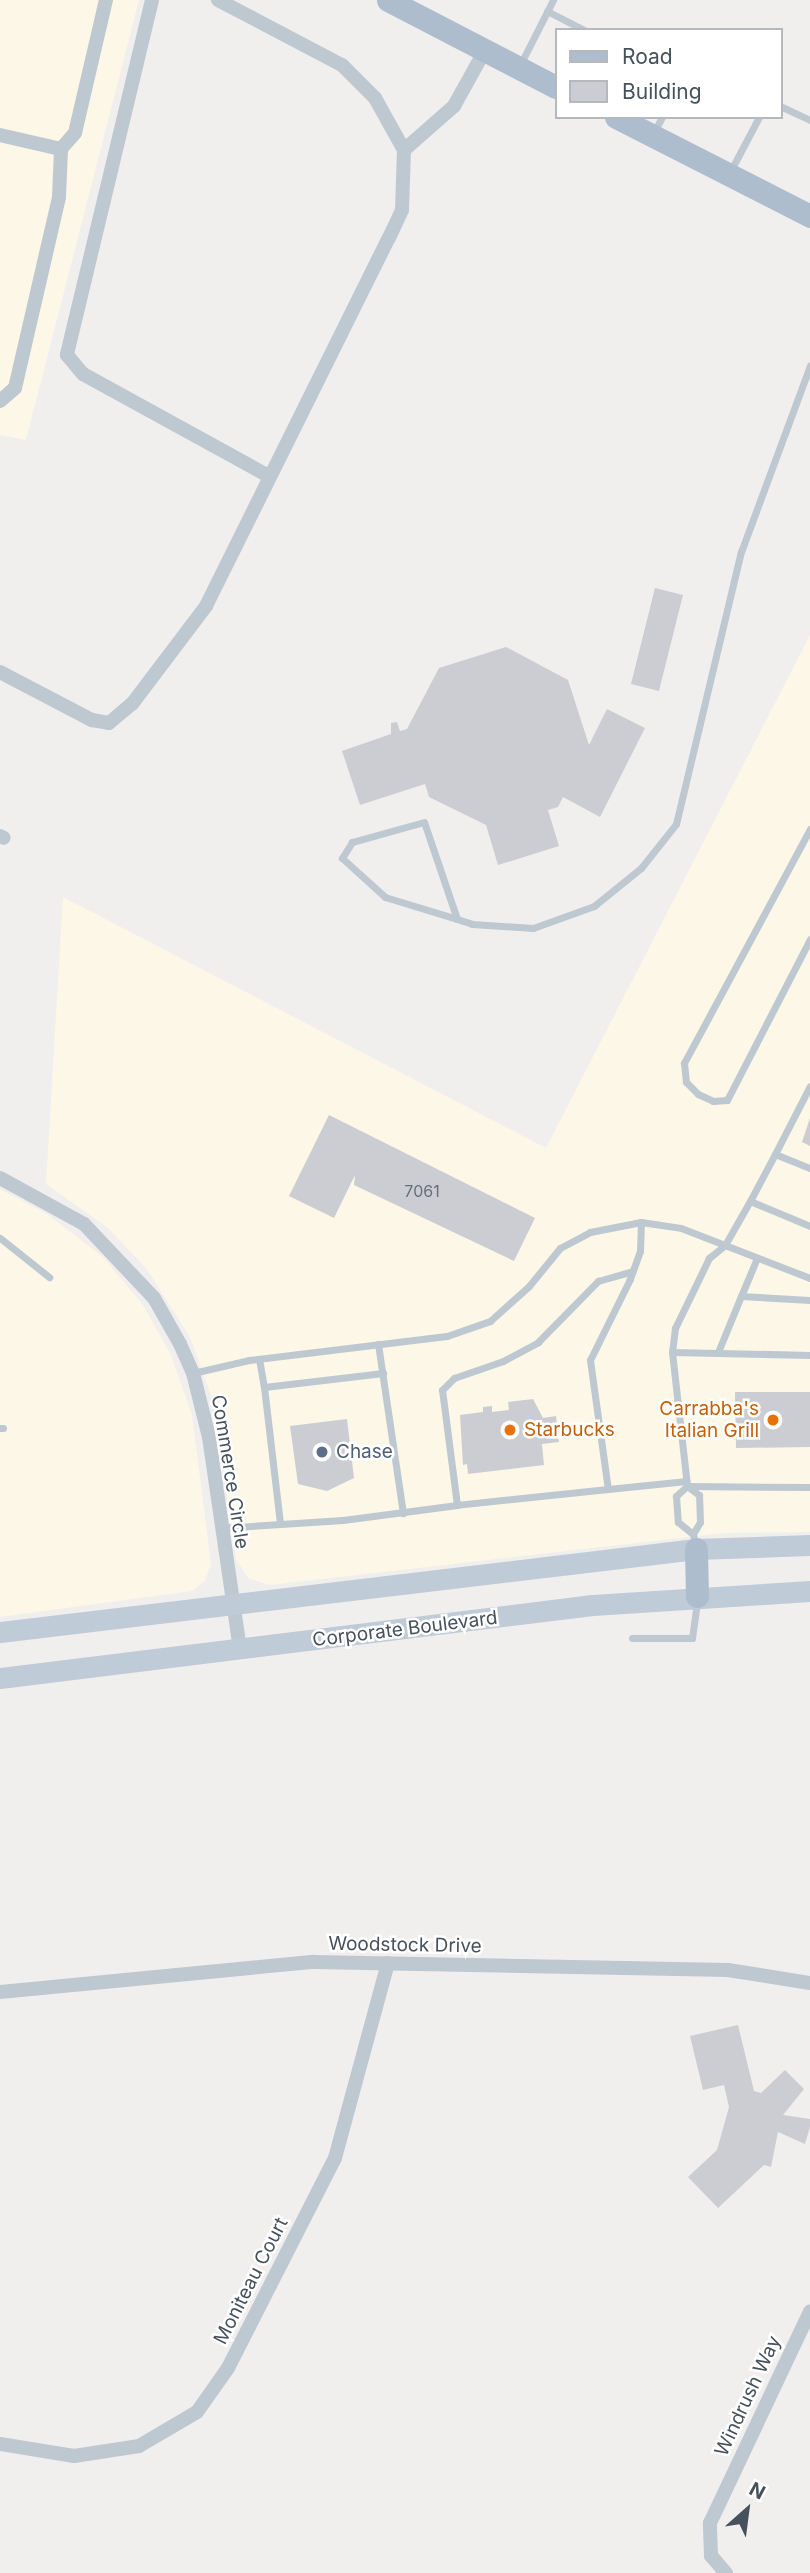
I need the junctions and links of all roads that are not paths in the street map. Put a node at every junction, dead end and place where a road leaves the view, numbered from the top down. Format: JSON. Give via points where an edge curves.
{"nodes":[{"id":1,"x":106,"y":0,"type":"edge"},
{"id":2,"x":152,"y":0,"type":"edge"},
{"id":3,"x":218,"y":0,"type":"edge"},
{"id":4,"x":388,"y":0,"type":"edge"},
{"id":5,"x":553,"y":0,"type":"edge"},
{"id":6,"x":547,"y":11,"type":"junction"},
{"id":7,"x":580,"y":28,"type":"edge"},
{"id":8,"x":485,"y":50,"type":"junction"},
{"id":9,"x":518,"y":67,"type":"junction"},
{"id":10,"x":554,"y":86,"type":"edge"},
{"id":11,"x":782,"y":107,"type":"edge"},
{"id":12,"x":624,"y":119,"type":"edge"},
{"id":13,"x":758,"y":119,"type":"edge"},
{"id":14,"x":810,"y":120,"type":"edge"},
{"id":15,"x":657,"y":127,"type":"edge"},
{"id":16,"x":0,"y":135,"type":"edge"},
{"id":17,"x":61,"y":149,"type":"junction"},
{"id":18,"x":404,"y":150,"type":"junction"},
{"id":19,"x":728,"y":175,"type":"junction"},
{"id":20,"x":810,"y":216,"type":"edge"},
{"id":21,"x":810,"y":365,"type":"edge"},
{"id":22,"x":0,"y":401,"type":"edge"},
{"id":23,"x":270,"y":477,"type":"junction"},
{"id":24,"x":0,"y":672,"type":"edge"},
{"id":25,"x":810,"y":829,"type":"edge"},
{"id":26,"x":457,"y":919,"type":"junction"},
{"id":27,"x":810,"y":939,"type":"edge"},
{"id":28,"x":810,"y":1086,"type":"edge"},
{"id":29,"x":775,"y":1154,"type":"junction"},
{"id":30,"x":810,"y":1168,"type":"edge"},
{"id":31,"x":0,"y":1178,"type":"edge"},
{"id":32,"x":750,"y":1200,"type":"junction"},
{"id":33,"x":641,"y":1222,"type":"junction"},
{"id":34,"x":810,"y":1226,"type":"edge"},
{"id":35,"x":0,"y":1238,"type":"edge"},
{"id":36,"x":725,"y":1245,"type":"junction"},
{"id":37,"x":757,"y":1258,"type":"junction"},
{"id":38,"x":633,"y":1271,"type":"junction"},
{"id":39,"x":50,"y":1277,"type":"dead end"},
{"id":40,"x":810,"y":1278,"type":"edge"},
{"id":41,"x":741,"y":1296,"type":"junction"},
{"id":42,"x":810,"y":1300,"type":"edge"},
{"id":43,"x":378,"y":1345,"type":"junction"},
{"id":44,"x":672,"y":1352,"type":"junction"},
{"id":45,"x":718,"y":1352,"type":"junction"},
{"id":46,"x":810,"y":1355,"type":"edge"},
{"id":47,"x":259,"y":1359,"type":"junction"},
{"id":48,"x":193,"y":1373,"type":"junction"},
{"id":49,"x":383,"y":1373,"type":"junction"},
{"id":50,"x":264,"y":1387,"type":"junction"},
{"id":51,"x":687,"y":1483,"type":"junction"},
{"id":52,"x":810,"y":1488,"type":"edge"},
{"id":53,"x":608,"y":1489,"type":"junction"},
{"id":54,"x":457,"y":1505,"type":"junction"},
{"id":55,"x":403,"y":1513,"type":"junction"},
{"id":56,"x":280,"y":1524,"type":"junction"},
{"id":57,"x":219,"y":1528,"type":"junction"},
{"id":58,"x":694,"y":1542,"type":"junction"},
{"id":59,"x":810,"y":1545,"type":"edge"},
{"id":60,"x":810,"y":1591,"type":"edge"},
{"id":61,"x":698,"y":1596,"type":"junction"},
{"id":62,"x":231,"y":1604,"type":"junction"},
{"id":63,"x":0,"y":1632,"type":"edge"},
{"id":64,"x":632,"y":1638,"type":"dead end"},
{"id":65,"x":240,"y":1649,"type":"junction"},
{"id":66,"x":0,"y":1678,"type":"edge"},
{"id":67,"x":388,"y":1964,"type":"junction"},
{"id":68,"x":810,"y":1983,"type":"edge"},
{"id":69,"x":0,"y":1992,"type":"edge"},
{"id":70,"x":810,"y":2311,"type":"edge"},
{"id":71,"x":0,"y":2444,"type":"edge"},
{"id":72,"x":726,"y":2573,"type":"edge"}],
"edges":[{"from":1,"to":17,"type":"street","via":[[75,133]]},
{"from":2,"to":23,"type":"street","via":[[67,355],[83,374]]},
{"from":3,"to":18,"type":"street","via":[[342,65],[375,98]]},
{"from":4,"to":8,"type":"main road"},
{"from":5,"to":6,"type":"lane"},
{"from":6,"to":7,"type":"lane"},
{"from":6,"to":9,"type":"lane"},
{"from":8,"to":9,"type":"main road"},
{"from":8,"to":18,"type":"street","via":[[454,106]]},
{"from":9,"to":10,"type":"main road"},
{"from":11,"to":14,"type":"lane"},
{"from":12,"to":15,"type":"main road"},
{"from":13,"to":19,"type":"lane"},
{"from":15,"to":19,"type":"main road"},
{"from":16,"to":17,"type":"street"},
{"from":17,"to":22,"type":"street","via":[[59,197],[15,388]]},
{"from":18,"to":23,"type":"street","via":[[402,210]]},
{"from":19,"to":20,"type":"main road"},
{"from":21,"to":26,"type":"lane","via":[[741,552],[676,824],[641,868],[594,906],[533,928]]},
{"from":23,"to":24,"type":"street","via":[[206,606],[118,717],[109,723],[92,720]]},
{"from":25,"to":27,"type":"lane","via":[[684,1063],[686,1082],[698,1094],[713,1101],[727,1100]]},
{"from":26,"to":26,"type":"lane","via":[[385,897],[342,858],[352,842],[424,822]]},
{"from":28,"to":29,"type":"lane"},
{"from":29,"to":30,"type":"lane"},
{"from":29,"to":32,"type":"lane"},
{"from":31,"to":48,"type":"street","name":"Commerce Circle","via":[[84,1224],[119,1257],[154,1298]]},
{"from":32,"to":34,"type":"lane"},
{"from":32,"to":36,"type":"lane"},
{"from":33,"to":36,"type":"lane","via":[[681,1228]]},
{"from":33,"to":38,"type":"lane"},
{"from":33,"to":43,"type":"lane","via":[[590,1232],[560,1248],[529,1286],[490,1321],[447,1336]]},
{"from":35,"to":39,"type":"lane"},
{"from":36,"to":37,"type":"lane"},
{"from":36,"to":44,"type":"lane","via":[[709,1258],[675,1328]]},
{"from":37,"to":40,"type":"lane"},
{"from":37,"to":41,"type":"lane"},
{"from":38,"to":53,"type":"lane","via":[[590,1360]]},
{"from":38,"to":54,"type":"lane","via":[[598,1281],[538,1342],[503,1361],[454,1378],[443,1390]]},
{"from":41,"to":42,"type":"lane"},
{"from":41,"to":45,"type":"lane"},
{"from":43,"to":47,"type":"lane"},
{"from":43,"to":49,"type":"lane"},
{"from":44,"to":45,"type":"lane"},
{"from":44,"to":51,"type":"lane"},
{"from":45,"to":46,"type":"lane","via":[[751,1357]]},
{"from":47,"to":48,"type":"lane"},
{"from":47,"to":50,"type":"lane"},
{"from":48,"to":57,"type":"street","name":"Commerce Circle","via":[[209,1437]]},
{"from":49,"to":50,"type":"lane"},
{"from":49,"to":55,"type":"lane"},
{"from":50,"to":56,"type":"lane"},
{"from":51,"to":52,"type":"lane"},
{"from":51,"to":53,"type":"lane"},
{"from":51,"to":58,"type":"lane","via":[[699,1495],[701,1522]]},
{"from":51,"to":58,"type":"lane","via":[[676,1496],[678,1522]]},
{"from":53,"to":54,"type":"lane"},
{"from":54,"to":55,"type":"lane"},
{"from":55,"to":56,"type":"lane"},
{"from":56,"to":57,"type":"lane"},
{"from":57,"to":62,"type":"street","name":"Commerce Circle"},
{"from":58,"to":59,"type":"street"},
{"from":58,"to":61,"type":"main road"},
{"from":58,"to":62,"type":"street"},
{"from":60,"to":61,"type":"street","name":"Corporate Boulevard"},
{"from":61,"to":64,"type":"lane","via":[[692,1638]]},
{"from":61,"to":65,"type":"street","name":"Corporate Boulevard"},
{"from":62,"to":63,"type":"street"},
{"from":62,"to":65,"type":"street","name":"Commerce Circle"},
{"from":65,"to":66,"type":"street","name":"Corporate Boulevard"},
{"from":67,"to":68,"type":"street","name":"Woodstock Drive","via":[[728,1970]]},
{"from":67,"to":69,"type":"street","name":"Woodstock Drive","via":[[314,1962]]},
{"from":67,"to":71,"type":"street","name":"Moniteau Court","via":[[335,2158],[228,2368],[197,2412],[139,2446],[74,2456]]},
{"from":70,"to":72,"type":"street","name":"Windrush Way","via":[[710,2523],[711,2556]]}]}
